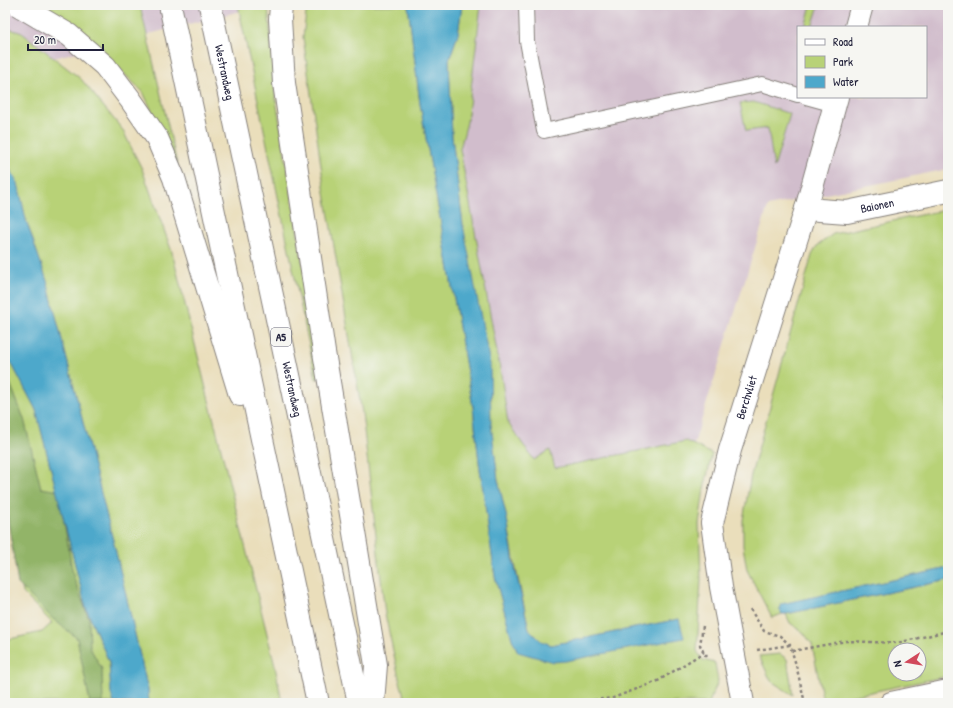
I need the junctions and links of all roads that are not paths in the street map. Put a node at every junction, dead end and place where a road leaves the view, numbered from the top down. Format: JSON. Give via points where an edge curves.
{"nodes":[{"id":1,"x":18,"y":5,"type":"edge"},
{"id":2,"x":170,"y":5,"type":"edge"},
{"id":3,"x":210,"y":5,"type":"edge"},
{"id":4,"x":280,"y":5,"type":"edge"},
{"id":5,"x":526,"y":5,"type":"edge"},
{"id":6,"x":862,"y":5,"type":"edge"},
{"id":7,"x":856,"y":26,"type":"edge"},
{"id":8,"x":797,"y":95,"type":"edge"},
{"id":9,"x":814,"y":98,"type":"edge"},
{"id":10,"x":836,"y":101,"type":"edge"},
{"id":11,"x":948,"y":191,"type":"edge"},
{"id":12,"x":806,"y":209,"type":"junction"},
{"id":13,"x":284,"y":539,"type":"junction"},
{"id":14,"x":948,"y":691,"type":"edge"},
{"id":15,"x":318,"y":703,"type":"edge"},
{"id":16,"x":359,"y":703,"type":"edge"},
{"id":17,"x":373,"y":703,"type":"edge"},
{"id":18,"x":743,"y":703,"type":"edge"},
{"id":19,"x":891,"y":703,"type":"edge"}],
"edges":[{"from":1,"to":13,"type":"main road","via":[[69,35],[105,66],[157,138],[174,178]]},
{"from":2,"to":13,"type":"main road"},
{"from":3,"to":16,"type":"main road","name":"Westrandweg","number":"A5"},
{"from":4,"to":17,"type":"main road","via":[[284,83],[324,352],[376,665]]},
{"from":5,"to":8,"type":"lane","via":[[527,41],[544,131],[762,84]]},
{"from":6,"to":7,"type":"main road"},
{"from":9,"to":10,"type":"lane"},
{"from":10,"to":12,"type":"main road","name":"Berchvliet"},
{"from":11,"to":12,"type":"main road","name":"Baionen","via":[[847,212]]},
{"from":12,"to":18,"type":"main road","name":"Berchvliet","via":[[730,450],[712,523]]},
{"from":13,"to":15,"type":"main road"},
{"from":14,"to":19,"type":"main road"}]}
